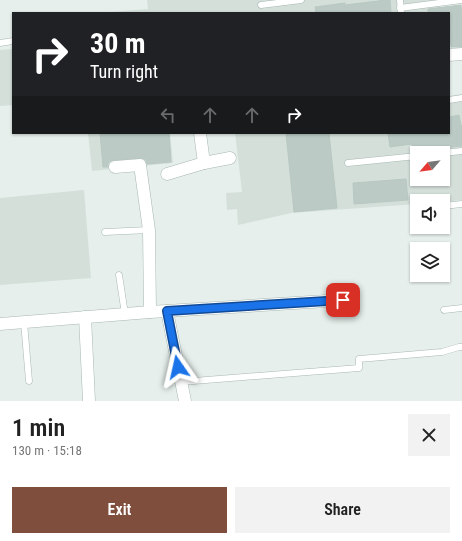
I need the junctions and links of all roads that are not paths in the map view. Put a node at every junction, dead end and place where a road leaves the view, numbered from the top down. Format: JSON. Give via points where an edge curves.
{"nodes":[{"id":1,"x":301,"y":0,"type":"edge"},
{"id":2,"x":400,"y":0,"type":"edge"},
{"id":3,"x":462,"y":0,"type":"edge"},
{"id":4,"x":261,"y":5,"type":"dead end"},
{"id":5,"x":401,"y":10,"type":"edge"},
{"id":6,"x":12,"y":41,"type":"edge"},
{"id":7,"x":0,"y":43,"type":"edge"},
{"id":8,"x":462,"y":54,"type":"edge"},
{"id":9,"x":450,"y":55,"type":"edge"},
{"id":10,"x":462,"y":98,"type":"edge"},
{"id":11,"x":450,"y":100,"type":"edge"},
{"id":12,"x":200,"y":134,"type":"edge"},
{"id":13,"x":462,"y":151,"type":"edge"},
{"id":14,"x":450,"y":152,"type":"edge"},
{"id":15,"x":410,"y":157,"type":"edge"},
{"id":16,"x":230,"y":158,"type":"dead end"},
{"id":17,"x":204,"y":163,"type":"junction"},
{"id":18,"x":348,"y":163,"type":"dead end"},
{"id":19,"x":115,"y":167,"type":"dead end"},
{"id":20,"x":167,"y":174,"type":"dead end"},
{"id":21,"x":462,"y":204,"type":"edge"},
{"id":22,"x":450,"y":205,"type":"edge"},
{"id":23,"x":149,"y":230,"type":"junction"},
{"id":24,"x":105,"y":232,"type":"dead end"},
{"id":25,"x":119,"y":275,"type":"dead end"},
{"id":26,"x":343,"y":300,"type":"dead end"},
{"id":27,"x":462,"y":308,"type":"edge"},
{"id":28,"x":444,"y":310,"type":"dead end"},
{"id":29,"x":167,"y":311,"type":"junction"},
{"id":30,"x":150,"y":312,"type":"junction"},
{"id":31,"x":125,"y":314,"type":"junction"},
{"id":32,"x":85,"y":317,"type":"junction"},
{"id":33,"x":24,"y":322,"type":"junction"},
{"id":34,"x":0,"y":324,"type":"edge"},
{"id":35,"x":462,"y":347,"type":"edge"},
{"id":36,"x":29,"y":381,"type":"dead end"},
{"id":37,"x":181,"y":382,"type":"junction"},
{"id":38,"x":89,"y":401,"type":"edge"},
{"id":39,"x":185,"y":401,"type":"edge"}],
"edges":[{"from":1,"to":4,"type":"lane"},
{"from":2,"to":5,"type":"lane"},
{"from":3,"to":5,"type":"lane"},
{"from":6,"to":7,"type":"lane"},
{"from":8,"to":9,"type":"street"},
{"from":10,"to":11,"type":"lane"},
{"from":12,"to":17,"type":"street"},
{"from":13,"to":14,"type":"lane"},
{"from":15,"to":18,"type":"lane"},
{"from":16,"to":17,"type":"street"},
{"from":17,"to":20,"type":"street"},
{"from":19,"to":23,"type":"street","via":[[140,165]]},
{"from":21,"to":22,"type":"lane"},
{"from":23,"to":24,"type":"lane"},
{"from":23,"to":30,"type":"street"},
{"from":25,"to":31,"type":"lane"},
{"from":26,"to":29,"type":"street"},
{"from":27,"to":28,"type":"lane"},
{"from":29,"to":30,"type":"street"},
{"from":29,"to":37,"type":"street"},
{"from":30,"to":31,"type":"street"},
{"from":31,"to":32,"type":"street"},
{"from":32,"to":33,"type":"street"},
{"from":32,"to":38,"type":"street"},
{"from":33,"to":34,"type":"street"},
{"from":33,"to":36,"type":"lane"},
{"from":35,"to":37,"type":"lane","via":[[442,352],[358,359],[359,368]]},
{"from":37,"to":39,"type":"street"}]}
